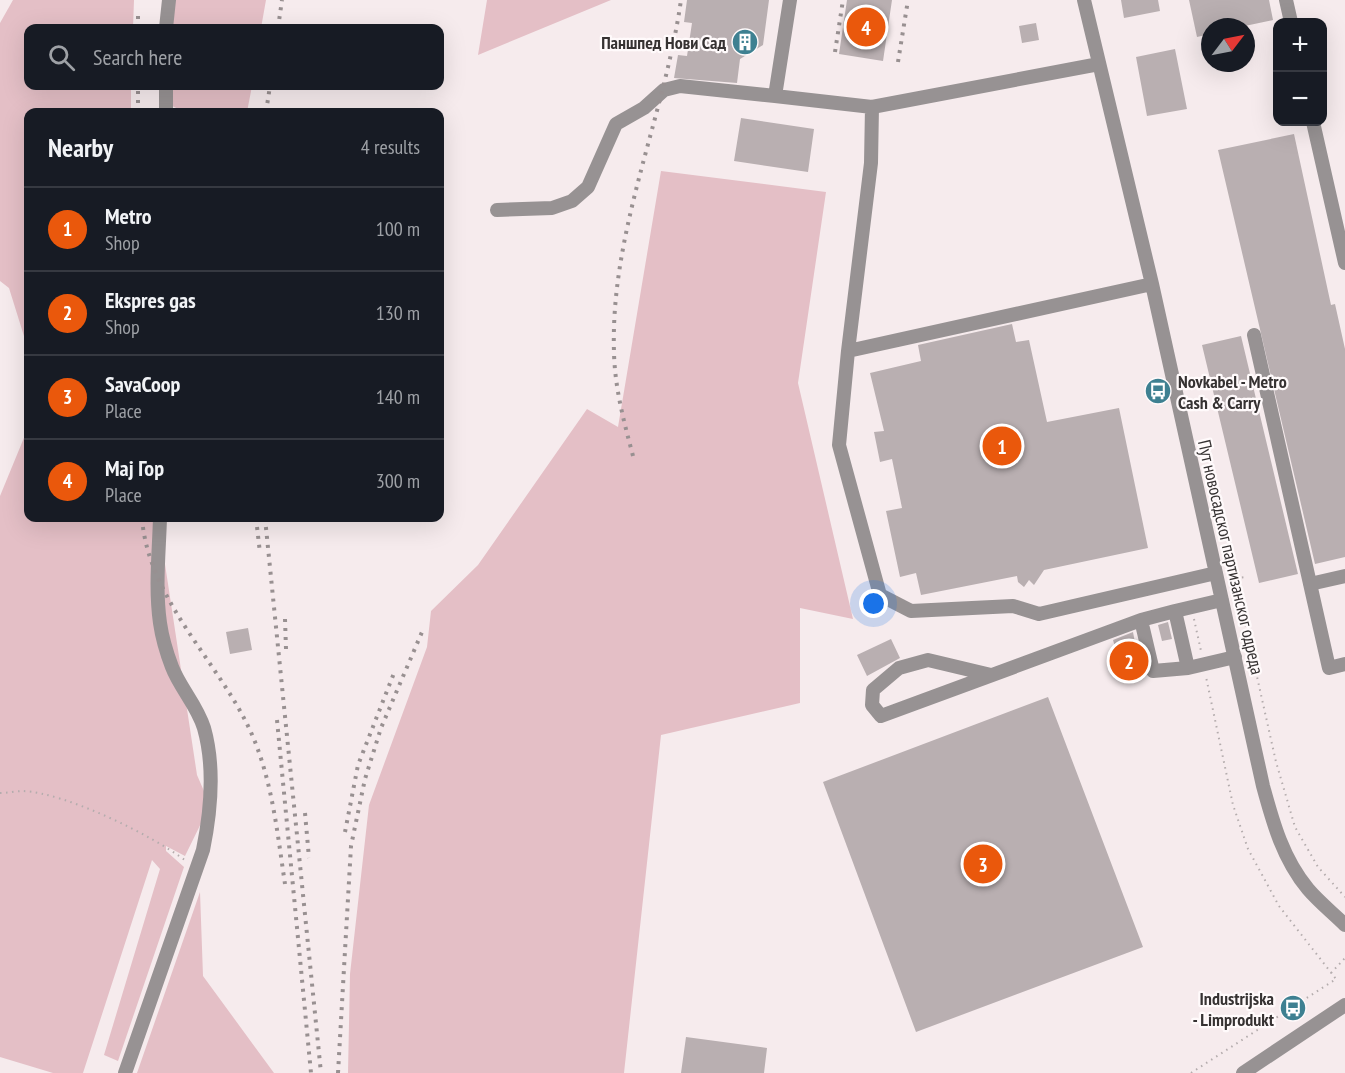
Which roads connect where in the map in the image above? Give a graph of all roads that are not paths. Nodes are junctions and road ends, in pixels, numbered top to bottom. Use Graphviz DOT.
graph roads {
  1 [pos="169,0"];
  2 [pos="790,0"];
  3 [pos="1084,0"];
  4 [pos="1286,0"];
  5 [pos="1290,18"];
  6 [pos="166,24"];
  7 [pos="1099,64"];
  8 [pos="166,90"];
  9 [pos="775,96"];
  10 [pos="872,107"];
  11 [pos="166,108"];
  12 [pos="1314,126"];
  13 [pos="497,210"];
  14 [pos="1345,263"];
  15 [pos="1152,284"];
  16 [pos="1254,335"];
  17 [pos="848,351"];
  18 [pos="160,522"];
  19 [pos="1216,573"];
  20 [pos="1345,576"];
  21 [pos="1310,584"];
  22 [pos="1222,600"];
  23 [pos="1175,611"];
  24 [pos="1141,621"];
  25 [pos="1235,657"];
  26 [pos="1345,664"];
  27 [pos="1188,669"];
  28 [pos="991,675"];
  29 [pos="1345,925"];
  30 [pos="1345,1005"];
  31 [pos="125,1073"];
  32 [pos="1243,1073"];
  1 -- 6 [label="street"];
  2 -- 9 [label="street"];
  3 -- 7 [label="street, Пут новосадског партизанског одреда"];
  4 -- 5 [label="street"];
  7 -- 10 [label="street"];
  7 -- 15 [label="street, Пут новосадског партизанског одреда"];
  8 -- 11 [label="street"];
  9 -- 10 [label="street"];
  9 -- 13 [label="street"];
  10 -- 17 [label="street"];
  12 -- 14 [label="street"];
  15 -- 17 [label="street"];
  15 -- 19 [label="street, Пут новосадског партизанског одреда"];
  16 -- 21 [label="street"];
  17 -- 19 [label="street"];
  18 -- 31 [label="street"];
  19 -- 22 [label="street, Пут новосадског партизанског одреда"];
  20 -- 21 [label="street"];
  21 -- 26 [label="street"];
  22 -- 23 [label="street"];
  22 -- 25 [label="street, Пут новосадског партизанског одреда"];
  23 -- 24 [label="street"];
  23 -- 27 [label="street"];
  24 -- 27 [label="street"];
  24 -- 28 [label="street"];
  25 -- 27 [label="street"];
  25 -- 29 [label="street, Пут новосадског партизанског одреда"];
  28 -- 28 [label="street"];
  30 -- 32 [label="street"];
}
